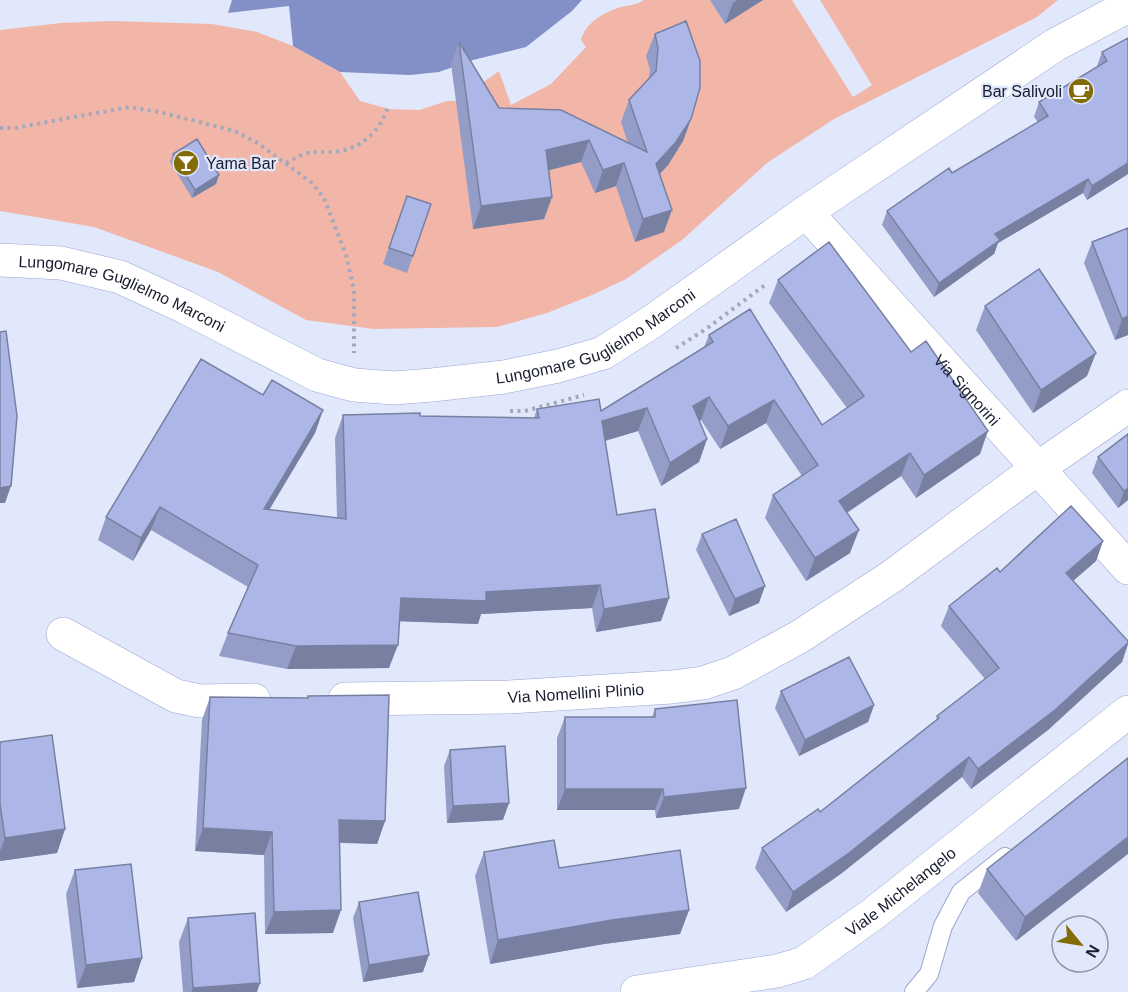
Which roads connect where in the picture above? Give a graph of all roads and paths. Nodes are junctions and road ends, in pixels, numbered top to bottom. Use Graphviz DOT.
graph roads {
  1 [pos="1111,8"];
  2 [pos="388,106"];
  3 [pos="0,128"];
  4 [pos="286,163"];
  5 [pos="806,212"];
  6 [pos="0,260"];
  7 [pos="354,385"];
  8 [pos="1128,406"];
  9 [pos="1038,468"];
  10 [pos="1128,568"];
  11 [pos="63,634"];
  12 [pos="319,699"];
  13 [pos="283,700"];
  14 [pos="1128,712"];
  15 [pos="1017,847"];
  16 [pos="637,992"];
  17 [pos="914,992"];
  1 -- 5 [label="street, Lungomare Guglielmo Marconi"];
  2 -- 4 [label="path"];
  3 -- 4 [label="path"];
  4 -- 7 [label="path"];
  5 -- 7 [label="street, Lungomare Guglielmo Marconi"];
  5 -- 9 [label="street, Via Signorini"];
  6 -- 7 [label="street, Lungomare Guglielmo Marconi"];
  8 -- 9 [label="street, Via Nomellini Plinio"];
  9 -- 10 [label="street, Via Signorini"];
  9 -- 12 [label="street, Via Nomellini Plinio"];
  11 -- 13 [label="street"];
  14 -- 16 [label="street, Viale Michelangelo"];
  15 -- 17 [label="lane"];
}
